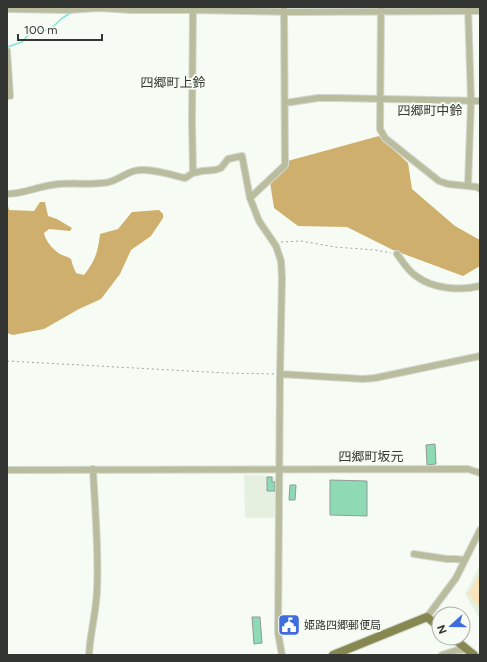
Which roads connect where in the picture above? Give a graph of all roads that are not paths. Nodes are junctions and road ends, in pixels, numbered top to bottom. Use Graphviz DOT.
graph roads {
  1 [pos="99,8"];
  2 [pos="193,8"];
  3 [pos="7,9"];
  4 [pos="284,9"];
  5 [pos="381,9"];
  6 [pos="468,9"];
  7 [pos="480,11"];
  8 [pos="7,52"];
  9 [pos="7,96"];
  10 [pos="380,98"];
  11 [pos="472,101"];
  12 [pos="480,101"];
  13 [pos="285,103"];
  14 [pos="193,173"];
  15 [pos="468,186"];
  16 [pos="480,189"];
  17 [pos="7,194"];
  18 [pos="250,198"];
  19 [pos="398,254"];
  20 [pos="480,286"];
  21 [pos="480,356"];
  22 [pos="280,374"];
  23 [pos="93,469"];
  24 [pos="7,470"];
  25 [pos="280,470"];
  26 [pos="480,473"];
  27 [pos="480,530"];
  28 [pos="414,554"];
  29 [pos="465,560"];
  30 [pos="426,616"];
  31 [pos="431,620"];
  32 [pos="463,646"];
  33 [pos="89,655"];
  34 [pos="282,655"];
  35 [pos="333,655"];
  36 [pos="442,655"];
  37 [pos="474,655"];
  1 -- 2 [label="street"];
  1 -- 3 [label="street"];
  2 -- 4 [label="street"];
  2 -- 14 [label="street"];
  4 -- 5 [label="street"];
  4 -- 13 [label="street"];
  5 -- 6 [label="street"];
  5 -- 10 [label="street"];
  6 -- 7 [label="street"];
  6 -- 11 [label="street"];
  8 -- 9 [label="street"];
  10 -- 11 [label="street"];
  10 -- 13 [label="street"];
  10 -- 15 [label="street"];
  11 -- 12 [label="street"];
  11 -- 15 [label="street"];
  13 -- 18 [label="street"];
  14 -- 17 [label="street"];
  14 -- 18 [label="street"];
  15 -- 16 [label="street"];
  18 -- 22 [label="street"];
  19 -- 20 [label="street"];
  21 -- 22 [label="street"];
  22 -- 25 [label="street"];
  23 -- 24 [label="street"];
  23 -- 25 [label="street"];
  23 -- 33 [label="street"];
  25 -- 26 [label="street"];
  25 -- 34 [label="street"];
  27 -- 29 [label="street"];
  28 -- 29 [label="street"];
  29 -- 30 [label="street"];
  30 -- 31 [label="main road"];
  30 -- 35 [label="main road"];
  32 -- 36 [label="street"];
  32 -- 37 [label="main road"];
}
